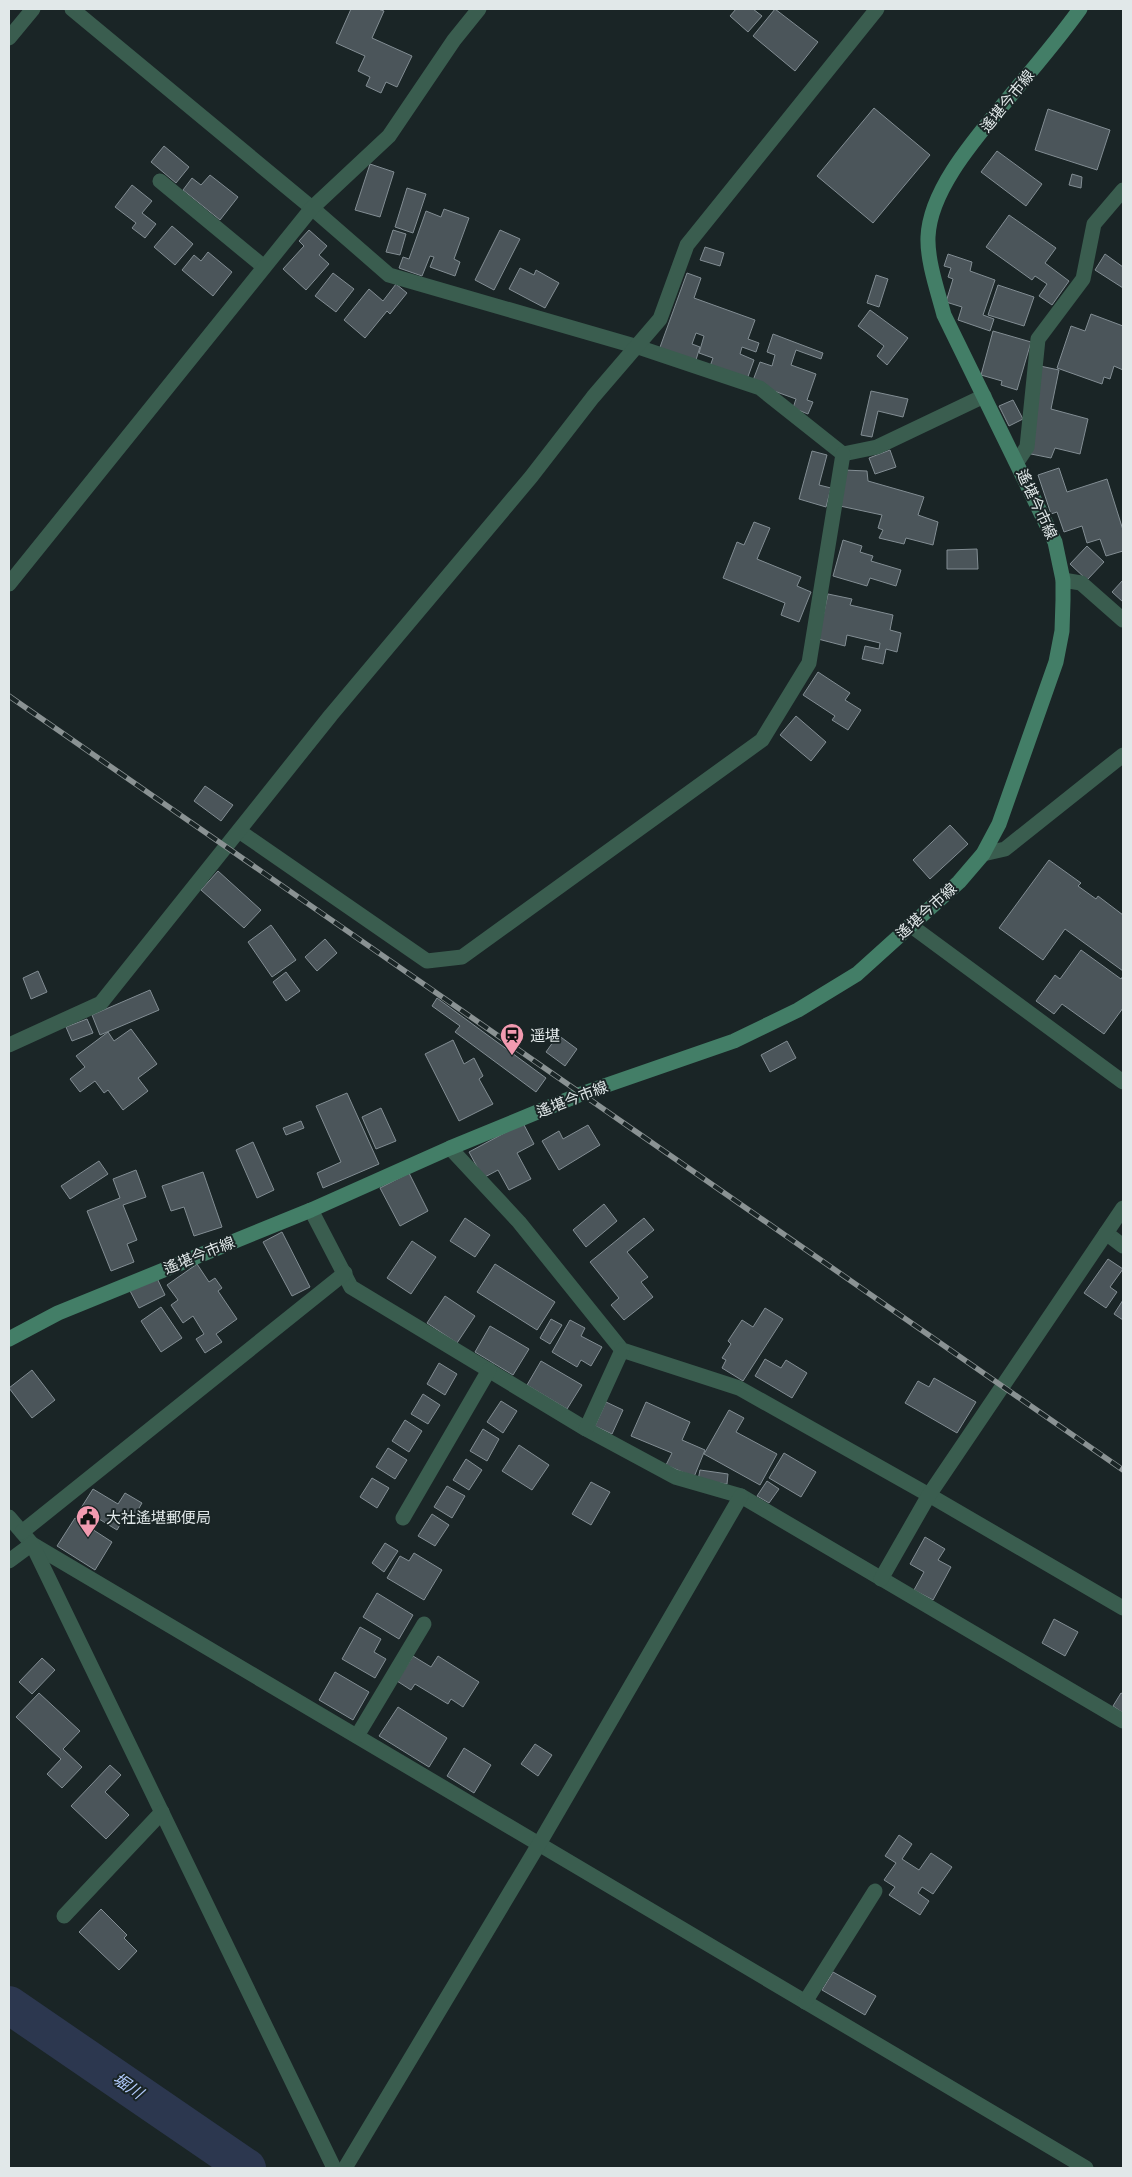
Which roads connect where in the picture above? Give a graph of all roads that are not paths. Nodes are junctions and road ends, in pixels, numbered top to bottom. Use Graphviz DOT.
graph roads {
  1 [pos="32,9"];
  2 [pos="72,9"];
  3 [pos="479,9"];
  4 [pos="878,9"];
  5 [pos="1080,9"];
  6 [pos="9,38"];
  7 [pos="160,181"];
  8 [pos="1123,190"];
  9 [pos="312,208"];
  10 [pos="264,267"];
  11 [pos="638,347"];
  12 [pos="984,396"];
  13 [pos="843,454"];
  14 [pos="1017,462"];
  15 [pos="1063,580"];
  16 [pos="9,584"];
  17 [pos="1123,620"];
  18 [pos="1123,755"];
  19 [pos="239,831"];
  20 [pos="983,854"];
  21 [pos="910,925"];
  22 [pos="9,1046"];
  23 [pos="1123,1082"];
  24 [pos="450,1148"];
  25 [pos="1123,1208"];
  26 [pos="311,1210"];
  27 [pos="1106,1233"];
  28 [pos="1123,1246"];
  29 [pos="345,1273"];
  30 [pos="9,1339"];
  31 [pos="622,1350"];
  32 [pos="489,1370"];
  33 [pos="586,1429"];
  34 [pos="930,1495"];
  35 [pos="741,1496"];
  36 [pos="9,1517"];
  37 [pos="403,1518"];
  38 [pos="22,1532"];
  39 [pos="32,1544"];
  40 [pos="9,1561"];
  41 [pos="881,1578"];
  42 [pos="1123,1608"];
  43 [pos="424,1624"];
  44 [pos="1123,1721"];
  45 [pos="357,1736"];
  46 [pos="162,1812"];
  47 [pos="539,1844"];
  48 [pos="875,1891"];
  49 [pos="64,1916"];
  50 [pos="806,2002"];
  51 [pos="334,2168"];
  52 [pos="345,2168"];
  53 [pos="1086,2168"];
  1 -- 6 [label="street"];
  2 -- 9 [label="street"];
  3 -- 9 [label="street"];
  4 -- 11 [label="street"];
  5 -- 12 [label="main road, 遙堪今市線"];
  7 -- 10 [label="street"];
  8 -- 14 [label="street"];
  9 -- 10 [label="street"];
  9 -- 11 [label="street"];
  10 -- 16 [label="street"];
  11 -- 13 [label="street"];
  11 -- 19 [label="street"];
  12 -- 13 [label="street"];
  12 -- 14 [label="main road, 遙堪今市線"];
  13 -- 19 [label="street"];
  14 -- 15 [label="main road, 遙堪今市線"];
  15 -- 17 [label="street"];
  15 -- 20 [label="main road, 遙堪今市線"];
  18 -- 20 [label="street"];
  19 -- 22 [label="street"];
  20 -- 21 [label="main road, 遙堪今市線"];
  21 -- 23 [label="street"];
  21 -- 24 [label="main road, 遙堪今市線"];
  24 -- 26 [label="main road, 遙堪今市線"];
  24 -- 31 [label="street"];
  25 -- 27 [label="street"];
  26 -- 29 [label="street"];
  26 -- 30 [label="main road, 遙堪今市線"];
  27 -- 28 [label="street"];
  27 -- 34 [label="street"];
  29 -- 32 [label="street"];
  29 -- 38 [label="street"];
  31 -- 33 [label="street"];
  31 -- 34 [label="street"];
  32 -- 33 [label="street"];
  32 -- 37 [label="street"];
  33 -- 35 [label="street"];
  34 -- 41 [label="street"];
  34 -- 42 [label="street"];
  35 -- 41 [label="street"];
  35 -- 47 [label="street"];
  36 -- 38 [label="street"];
  38 -- 39 [label="street"];
  39 -- 40 [label="street"];
  39 -- 45 [label="street"];
  39 -- 46 [label="street"];
  41 -- 44 [label="street"];
  43 -- 45 [label="street"];
  45 -- 47 [label="street"];
  46 -- 49 [label="street"];
  46 -- 51 [label="street"];
  47 -- 50 [label="street"];
  47 -- 52 [label="street"];
  48 -- 50 [label="street"];
  50 -- 53 [label="street"];
}
